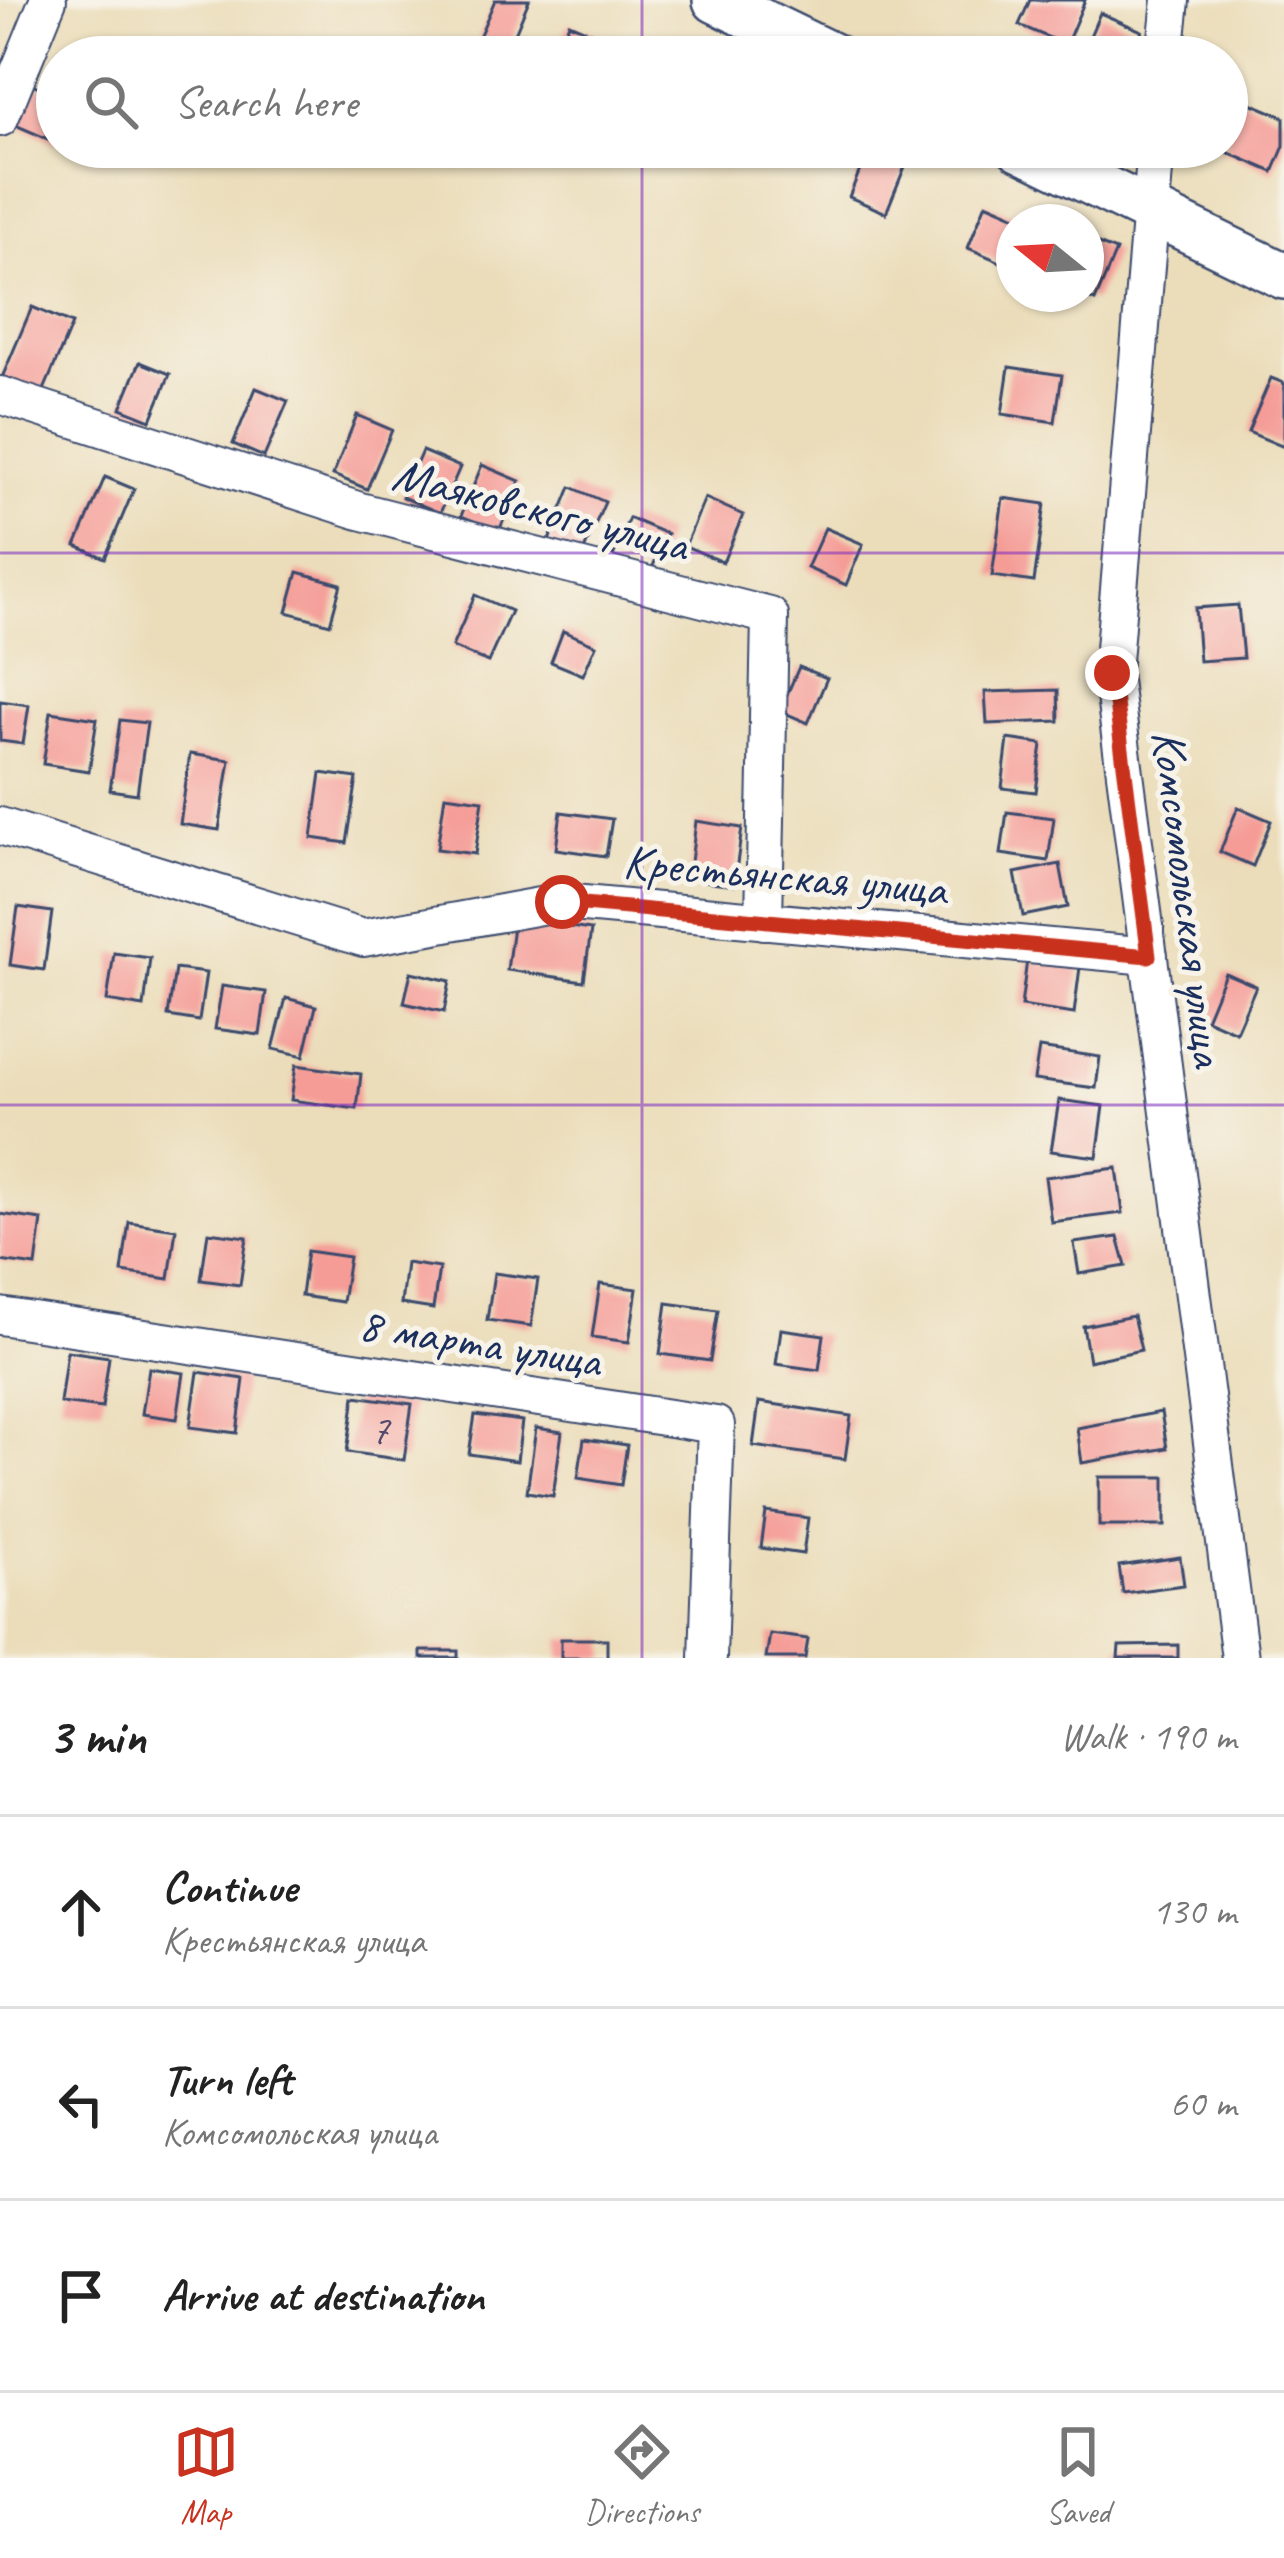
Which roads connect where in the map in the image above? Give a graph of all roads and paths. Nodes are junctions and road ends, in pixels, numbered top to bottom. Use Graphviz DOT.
graph roads {
  1 [pos="48,0"];
  2 [pos="716,0"];
  3 [pos="1171,0"];
  4 [pos="791,36"];
  5 [pos="1167,36"];
  6 [pos="13,49"];
  7 [pos="0,118"];
  8 [pos="1062,168"];
  9 [pos="1154,168"];
  10 [pos="1149,210"];
  11 [pos="1284,275"];
  12 [pos="0,394"];
  13 [pos="0,826"];
  14 [pos="764,921"];
  15 [pos="1149,956"];
  16 [pos="0,1316"];
  17 [pos="708,1658"];
  18 [pos="1240,1658"];
  1 -- 6 [label="street"];
  2 -- 4 [label="street"];
  3 -- 5 [label="street"];
  6 -- 7 [label="street"];
  8 -- 10 [label="street"];
  9 -- 10 [label="street, Комсомольская улица"];
  10 -- 11 [label="street"];
  10 -- 15 [label="street, Комсомольская улица"];
  12 -- 14 [label="street, Маяковского улица"];
  13 -- 14 [label="street, Крестьянская улица"];
  14 -- 15 [label="street, Крестьянская улица"];
  15 -- 18 [label="street, Комсомольская улица"];
  16 -- 17 [label="street, 8 марта улица"];
}
